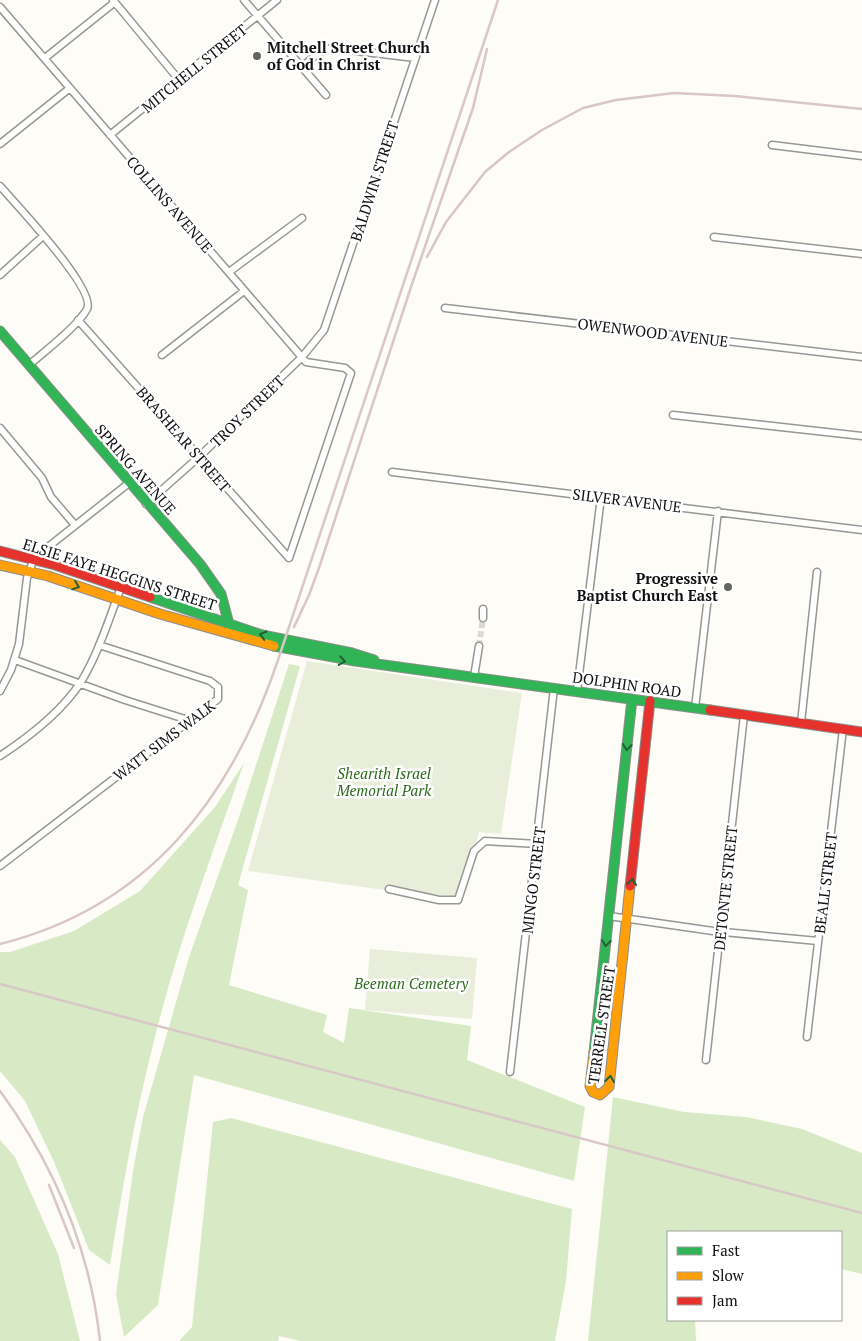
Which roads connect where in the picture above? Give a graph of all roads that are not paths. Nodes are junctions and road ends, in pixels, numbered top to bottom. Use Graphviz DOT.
graph roads {
  1 [pos="244,0"];
  2 [pos="277,0"];
  3 [pos="435,0"];
  4 [pos="114,1"];
  5 [pos="0,7"];
  6 [pos="258,17"];
  7 [pos="45,58"];
  8 [pos="415,58"];
  9 [pos="302,67"];
  10 [pos="180,81"];
  11 [pos="70,88"];
  12 [pos="326,95"];
  13 [pos="110,135"];
  14 [pos="0,144"];
  15 [pos="772,145"];
  16 [pos="862,156"];
  17 [pos="0,186"];
  18 [pos="302,218"];
  19 [pos="42,236"];
  20 [pos="714,237"];
  21 [pos="862,254"];
  22 [pos="229,272"];
  23 [pos="0,275"];
  24 [pos="244,291"];
  25 [pos="445,308"];
  26 [pos="78,320"];
  27 [pos="0,331"];
  28 [pos="162,355"];
  29 [pos="302,357"];
  30 [pos="862,358"];
  31 [pos="29,366"];
  32 [pos="673,415"];
  33 [pos="0,428"];
  34 [pos="862,436"];
  35 [pos="200,456"];
  36 [pos="392,472"];
  37 [pos="128,483"];
  38 [pos="601,496"];
  39 [pos="146,504"];
  40 [pos="718,511"];
  41 [pos="75,525"];
  42 [pos="862,530"];
  43 [pos="0,551"];
  44 [pos="34,558"];
  45 [pos="289,558"];
  46 [pos="0,565"];
  47 [pos="30,571"];
  48 [pos="817,572"];
  49 [pos="121,587"];
  50 [pos="116,600"];
  51 [pos="483,608"];
  52 [pos="483,618"];
  53 [pos="230,624"];
  54 [pos="229,636"];
  55 [pos="99,645"];
  56 [pos="479,646"];
  57 [pos="14,660"];
  58 [pos="389,665"];
  59 [pos="474,677"];
  60 [pos="80,683"];
  61 [pos="554,688"];
  62 [pos="0,691"];
  63 [pos="577,691"];
  64 [pos="632,698"];
  65 [pos="650,701"];
  66 [pos="695,708"];
  67 [pos="744,715"];
  68 [pos="188,720"];
  69 [pos="801,723"];
  70 [pos="843,729"];
  71 [pos="862,732"];
  72 [pos="0,756"];
  73 [pos="537,844"];
  74 [pos="0,866"];
  75 [pos="389,889"];
  76 [pos="609,916"];
  77 [pos="628,920"];
  78 [pos="721,931"];
  79 [pos="818,941"];
  80 [pos="807,1037"];
  81 [pos="706,1060"];
  82 [pos="510,1072"];
  1 -- 6 [label="street"];
  2 -- 6 [label="street, MITCHELL STREET"];
  3 -- 8 [label="street, BALDWIN STREET"];
  4 -- 7 [label="street"];
  4 -- 10 [label="street"];
  5 -- 7 [label="street, COLLINS AVENUE"];
  6 -- 9 [label="street"];
  6 -- 10 [label="street, MITCHELL STREET"];
  7 -- 11 [label="street, COLLINS AVENUE"];
  8 -- 9 [label="street"];
  8 -- 29 [label="street, BALDWIN STREET"];
  9 -- 12 [label="street"];
  10 -- 13 [label="street, MITCHELL STREET"];
  11 -- 13 [label="street, COLLINS AVENUE"];
  11 -- 14 [label="street"];
  13 -- 22 [label="street, COLLINS AVENUE"];
  15 -- 16 [label="street"];
  17 -- 19 [label="street"];
  18 -- 22 [label="street"];
  19 -- 23 [label="street"];
  19 -- 26 [label="street"];
  20 -- 21 [label="street"];
  22 -- 24 [label="street, COLLINS AVENUE"];
  24 -- 28 [label="street"];
  24 -- 29 [label="street, COLLINS AVENUE"];
  25 -- 30 [label="street, OWENWOOD AVENUE"];
  26 -- 31 [label="street"];
  26 -- 35 [label="street, BRASHEAR STREET"];
  27 -- 31 [label="main road, SPRING AVENUE"];
  29 -- 35 [label="street, TROY STREET"];
  29 -- 45 [label="street, COLLINS AVENUE"];
  31 -- 37 [label="main road, SPRING AVENUE"];
  32 -- 34 [label="street"];
  33 -- 41 [label="street"];
  35 -- 39 [label="street, TROY STREET"];
  35 -- 45 [label="street, BRASHEAR STREET"];
  36 -- 38 [label="street, SILVER AVENUE"];
  37 -- 39 [label="main road, SPRING AVENUE"];
  37 -- 41 [label="street"];
  38 -- 40 [label="street, SILVER AVENUE"];
  38 -- 63 [label="street"];
  39 -- 53 [label="main road, SPRING AVENUE"];
  40 -- 42 [label="street, SILVER AVENUE"];
  40 -- 66 [label="street"];
  41 -- 44 [label="street"];
  43 -- 44 [label="main road, ELSIE FAYE HEGGINS STREET"];
  44 -- 47 [label="street"];
  44 -- 49 [label="main road, ELSIE FAYE HEGGINS STREET"];
  46 -- 47 [label="main road, ELSIE FAYE HEGGINS STREET"];
  47 -- 50 [label="main road, ELSIE FAYE HEGGINS STREET, one-way"];
  47 -- 57 [label="street"];
  48 -- 69 [label="street"];
  49 -- 50 [label="street"];
  49 -- 53 [label="main road, ELSIE FAYE HEGGINS STREET"];
  50 -- 54 [label="main road, ELSIE FAYE HEGGINS STREET"];
  50 -- 55 [label="street"];
  51 -- 52 [label="street"];
  53 -- 54 [label="main road, SPRING AVENUE"];
  58 -- 53 [label="main road, DOLPHIN ROAD, one-way"];
  54 -- 58 [label="main road, DOLPHIN ROAD, one-way"];
  55 -- 60 [label="street"];
  55 -- 68 [label="street, WATT SIMS WALK"];
  56 -- 59 [label="street"];
  57 -- 60 [label="street"];
  57 -- 62 [label="street"];
  58 -- 59 [label="main road, DOLPHIN ROAD"];
  59 -- 61 [label="main road, DOLPHIN ROAD"];
  60 -- 68 [label="street"];
  60 -- 72 [label="street"];
  61 -- 63 [label="main road, DOLPHIN ROAD"];
  61 -- 73 [label="street, MINGO STREET"];
  63 -- 64 [label="main road, DOLPHIN ROAD"];
  64 -- 65 [label="main road, DOLPHIN ROAD"];
  64 -- 76 [label="main road, TERRELL STREET, one-way"];
  65 -- 66 [label="main road, DOLPHIN ROAD"];
  77 -- 65 [label="main road, TERRELL STREET, one-way"];
  66 -- 67 [label="main road, DOLPHIN ROAD"];
  67 -- 69 [label="main road, DOLPHIN ROAD"];
  67 -- 78 [label="street, DETONTE STREET"];
  68 -- 74 [label="street, WATT SIMS WALK"];
  69 -- 70 [label="main road, DOLPHIN ROAD"];
  70 -- 71 [label="main road, DOLPHIN ROAD"];
  70 -- 79 [label="street, BEALL STREET"];
  73 -- 75 [label="street"];
  73 -- 82 [label="street, MINGO STREET"];
  76 -- 77 [label="street"];
  76 -- 77 [label="main road, TERRELL STREET, one-way"];
  77 -- 78 [label="street"];
  78 -- 79 [label="street"];
  78 -- 81 [label="street, DETONTE STREET"];
  79 -- 80 [label="street, BEALL STREET"];
}
